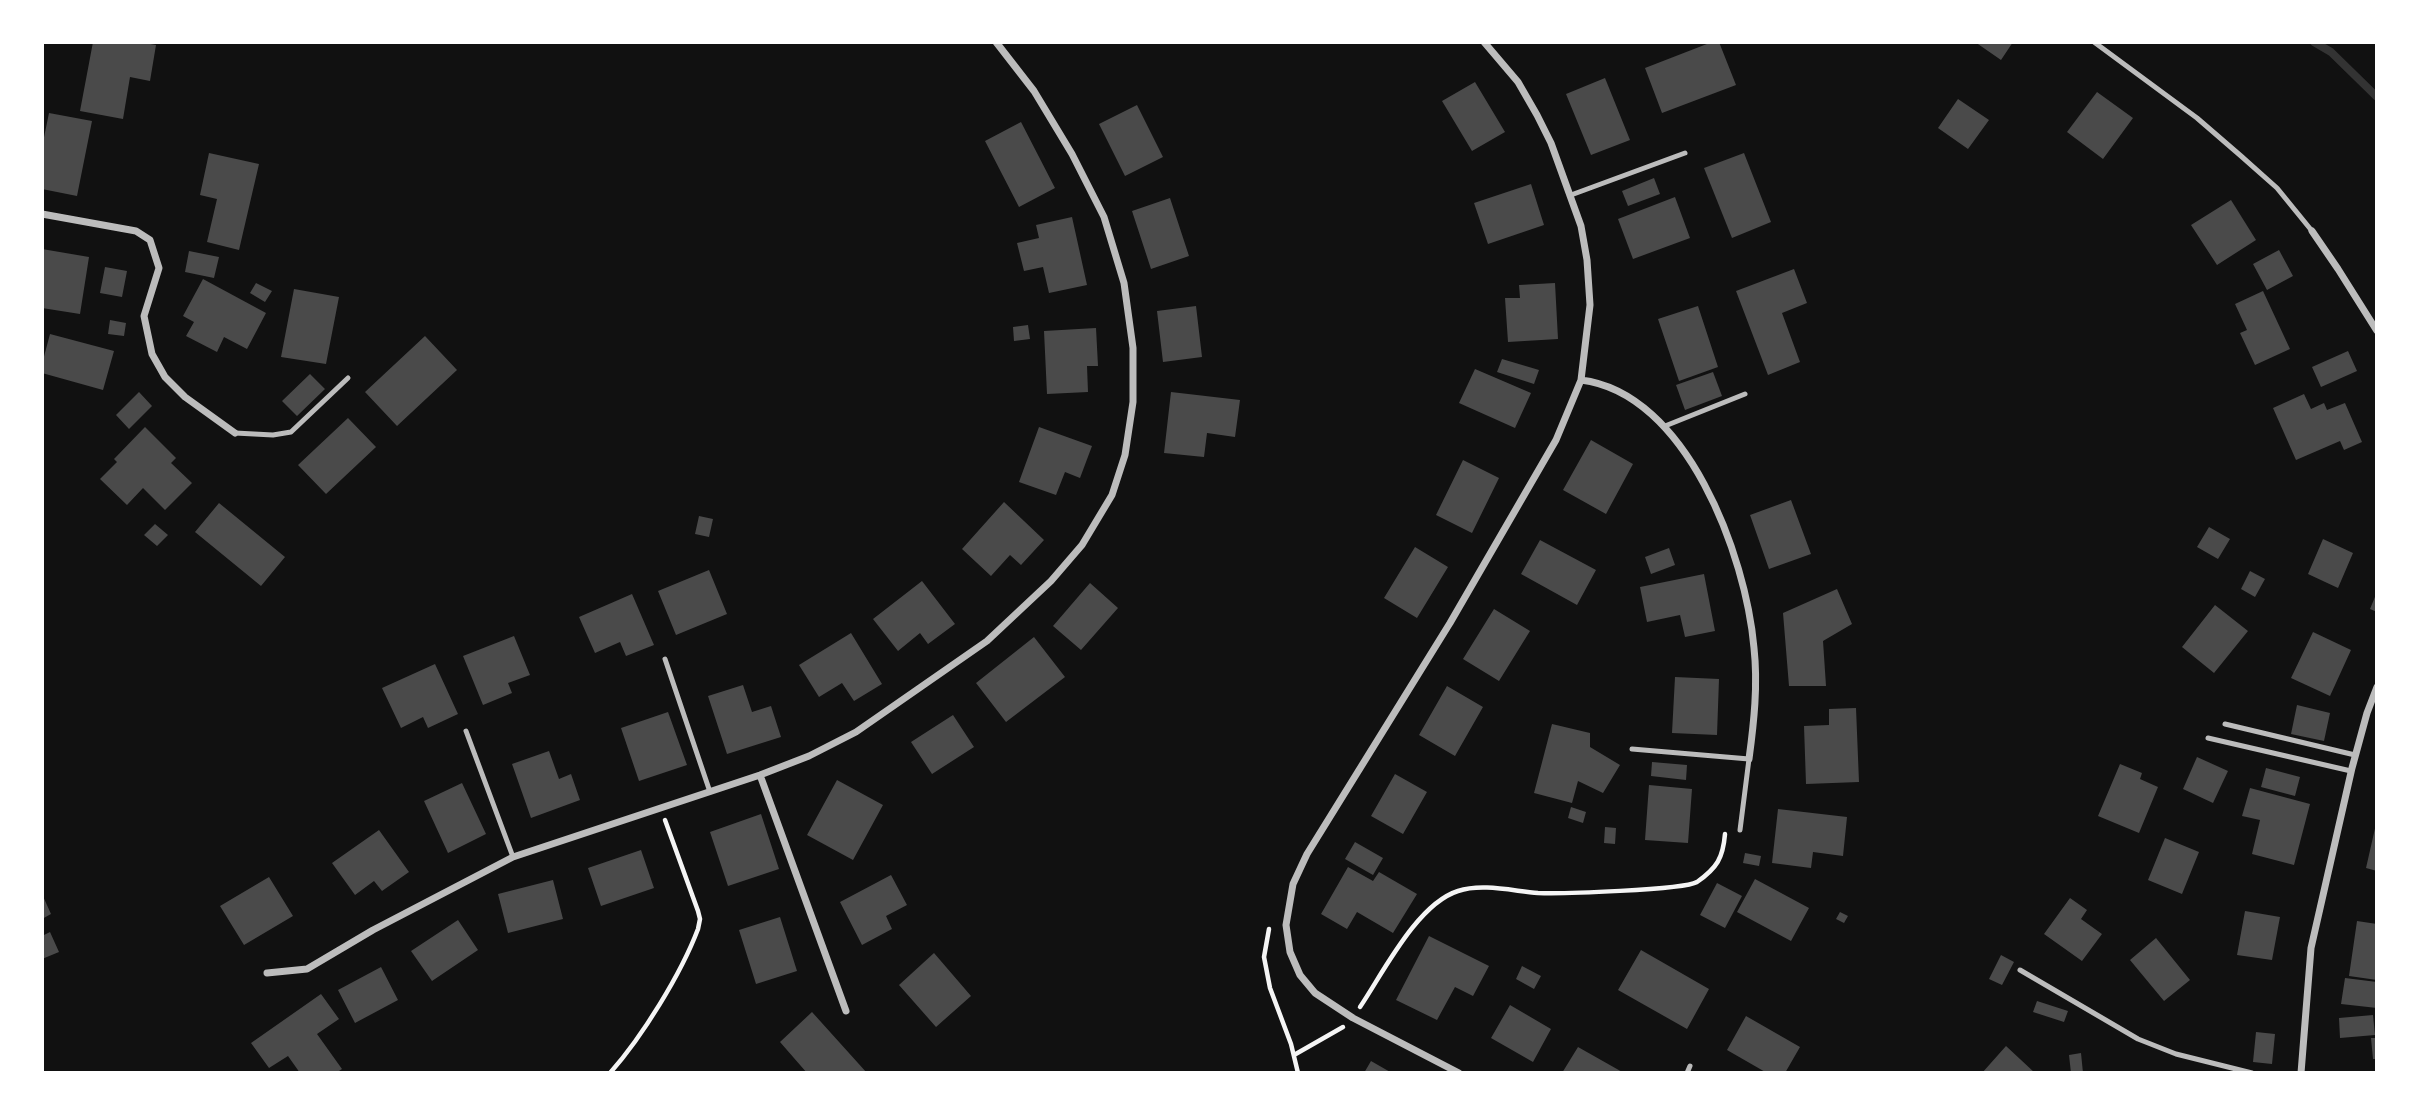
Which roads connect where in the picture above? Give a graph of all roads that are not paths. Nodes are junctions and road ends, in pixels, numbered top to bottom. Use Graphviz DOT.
graph roads {
  1 [pos="996,42"];
  2 [pos="1484,42"];
  3 [pos="2094,42"];
  4 [pos="1685,153"];
  5 [pos="1571,195"];
  6 [pos="42,214"];
  7 [pos="2312,232"];
  8 [pos="2377,331"];
  9 [pos="348,378"];
  10 [pos="1581,380"];
  11 [pos="1745,394"];
  12 [pos="1665,426"];
  13 [pos="235,433"];
  14 [pos="665,659"];
  15 [pos="2377,687"];
  16 [pos="2225,724"];
  17 [pos="466,732"];
  18 [pos="2208,738"];
  19 [pos="1632,749"];
  20 [pos="2355,755"];
  21 [pos="1749,759"];
  22 [pos="2351,771"];
  23 [pos="760,775"];
  24 [pos="710,792"];
  25 [pos="1740,830"];
  26 [pos="513,857"];
  27 [pos="2020,970"];
  28 [pos="267,973"];
  29 [pos="846,1011"];
  30 [pos="1690,1066"];
  31 [pos="1458,1073"];
  32 [pos="1687,1073"];
  33 [pos="2252,1073"];
  34 [pos="2301,1073"];
  1 -- 23 [label="street"];
  2 -- 5 [label="street"];
  3 -- 7 [label="lane"];
  4 -- 5 [label="lane"];
  5 -- 10 [label="street"];
  6 -- 13 [label="street"];
  7 -- 8 [label="street"];
  9 -- 13 [label="lane"];
  10 -- 12 [label="street"];
  10 -- 31 [label="street"];
  11 -- 12 [label="lane"];
  12 -- 21 [label="street"];
  14 -- 24 [label="lane"];
  15 -- 20 [label="street"];
  16 -- 20 [label="lane"];
  17 -- 26 [label="lane"];
  18 -- 22 [label="lane"];
  19 -- 21 [label="lane"];
  20 -- 22 [label="street"];
  21 -- 25 [label="lane"];
  22 -- 34 [label="street"];
  23 -- 24 [label="street"];
  23 -- 29 [label="street"];
  24 -- 26 [label="street"];
  26 -- 28 [label="street"];
  27 -- 33 [label="lane"];
  30 -- 32 [label="lane"];
}
